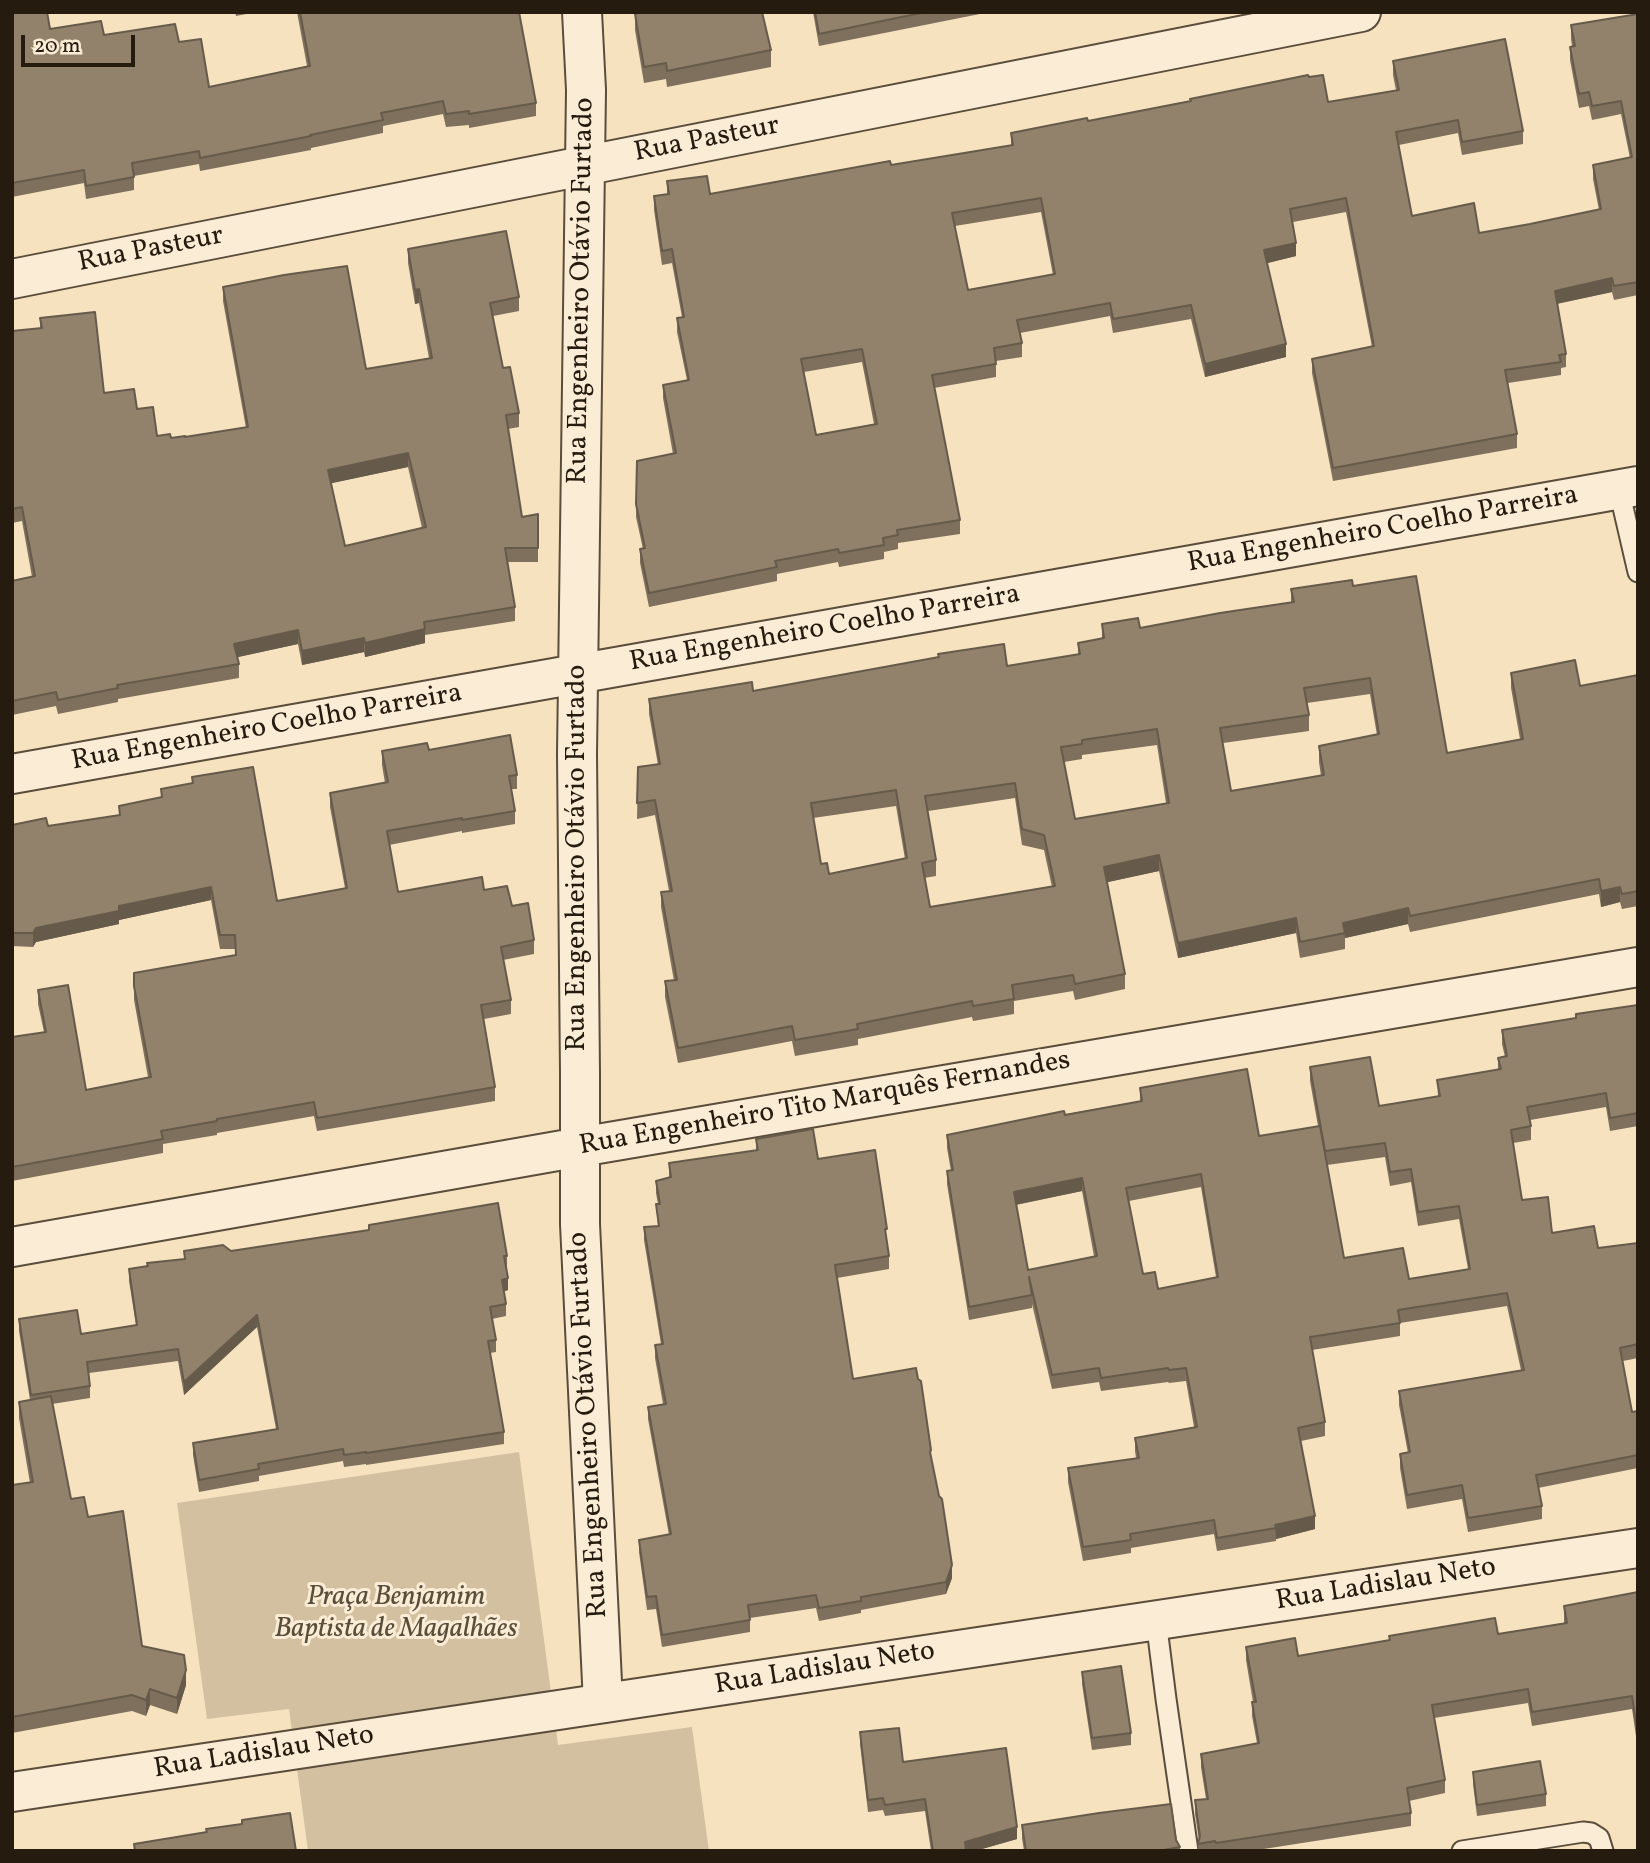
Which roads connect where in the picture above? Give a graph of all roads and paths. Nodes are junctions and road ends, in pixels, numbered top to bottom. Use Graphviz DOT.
graph roads {
  1 [pos="582,12"];
  2 [pos="1361,12"];
  3 [pos="586,165"];
  4 [pos="12,279"];
  5 [pos="1628,488"];
  6 [pos="1638,572"];
  7 [pos="578,674"];
  8 [pos="12,774"];
  9 [pos="1638,967"];
  10 [pos="580,1147"];
  11 [pos="12,1247"];
  12 [pos="1638,1548"];
  13 [pos="1156,1620"];
  14 [pos="603,1703"];
  15 [pos="12,1792"];
  16 [pos="1188,1851"];
  17 [pos="1462,1851"];
  18 [pos="1603,1851"];
  1 -- 3 [label="street, Rua Engenheiro Otávio Furtado"];
  2 -- 3 [label="street, Rua Pasteur"];
  3 -- 4 [label="street, Rua Pasteur"];
  3 -- 7 [label="street, Rua Engenheiro Otávio Furtado"];
  5 -- 6 [label="lane"];
  5 -- 7 [label="street, Rua Engenheiro Coelho Parreira"];
  7 -- 8 [label="street, Rua Engenheiro Coelho Parreira"];
  7 -- 10 [label="street, Rua Engenheiro Otávio Furtado"];
  9 -- 10 [label="street, Rua Engenheiro Tito Marquês Fernandes"];
  10 -- 11 [label="street, Rua Engenheiro Tito Marquês Fernandes"];
  10 -- 14 [label="street, Rua Engenheiro Otávio Furtado"];
  12 -- 13 [label="street, Rua Ladislau Neto"];
  13 -- 14 [label="street, Rua Ladislau Neto"];
  13 -- 16 [label="lane"];
  14 -- 15 [label="street, Rua Ladislau Neto"];
  17 -- 18 [label="lane"];
}
